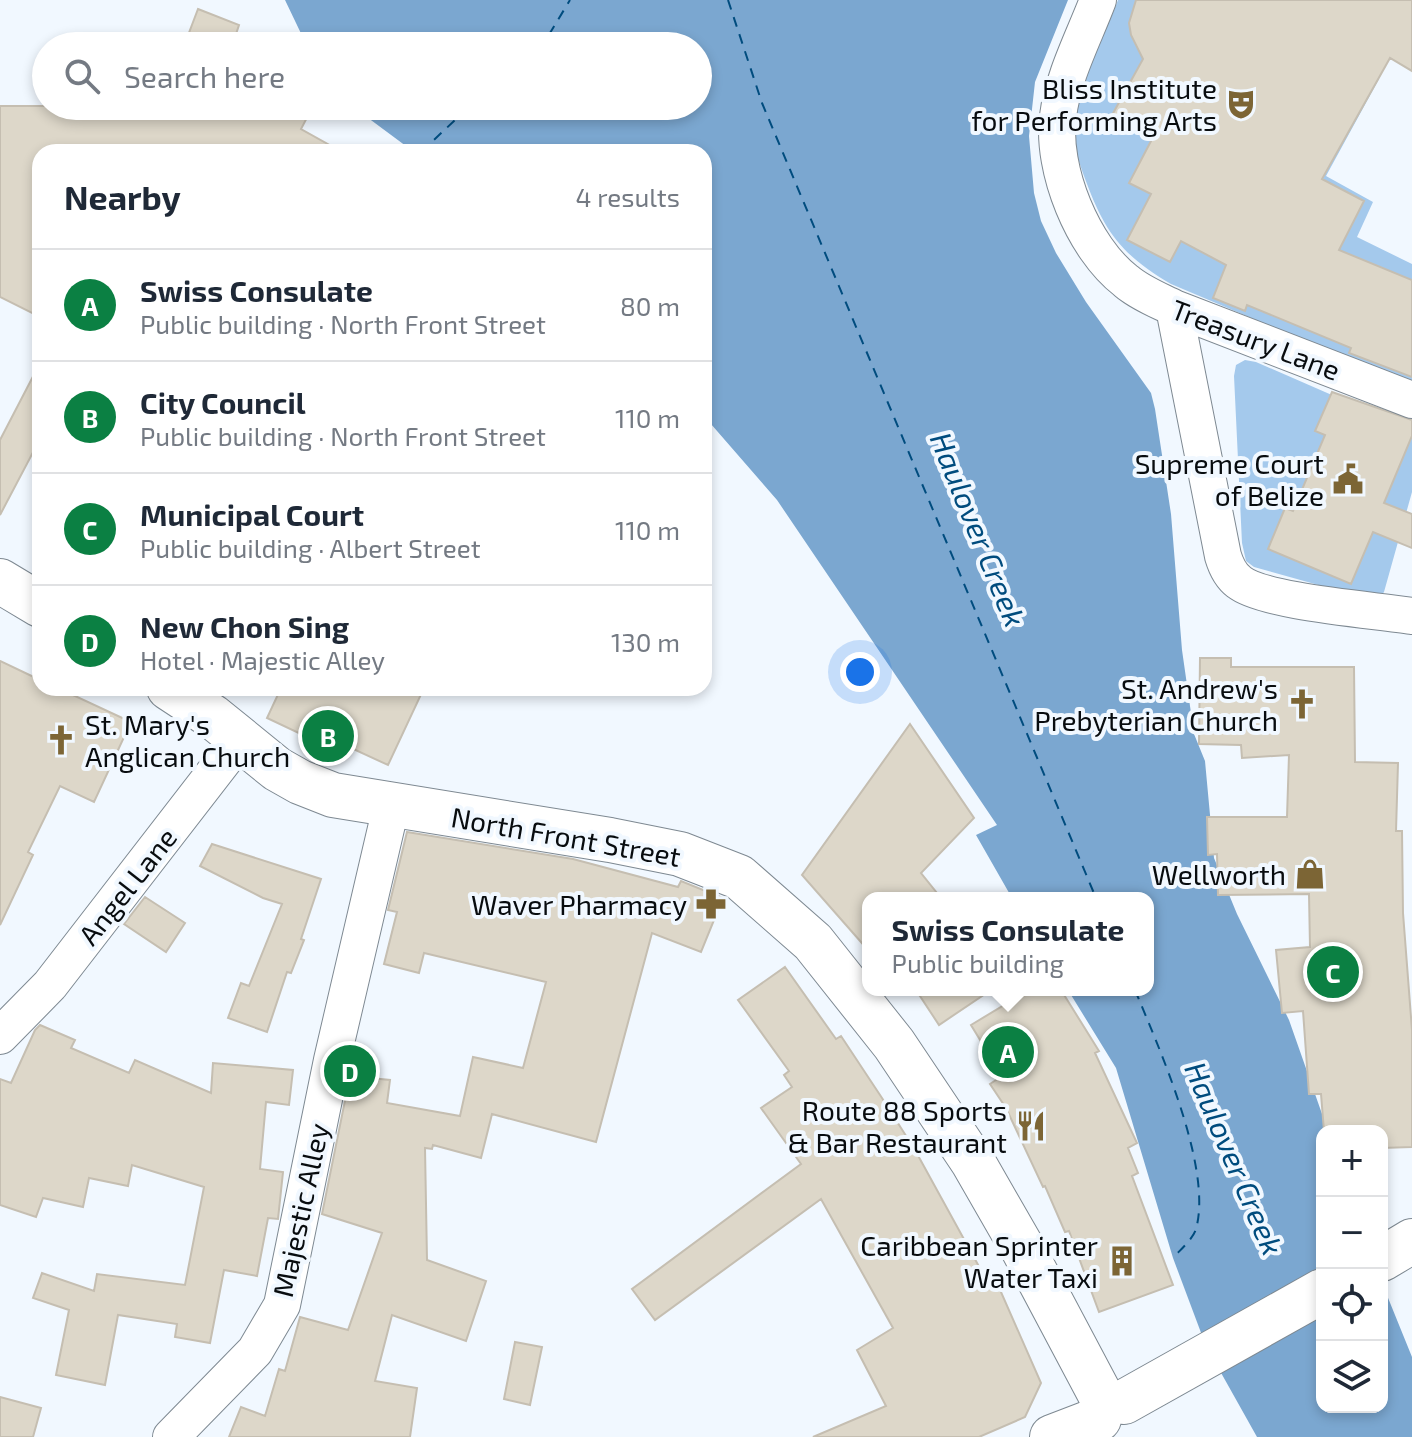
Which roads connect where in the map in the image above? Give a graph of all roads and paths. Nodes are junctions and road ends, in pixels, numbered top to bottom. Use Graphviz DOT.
graph roads {
  1 [pos="1098,0"];
  2 [pos="1174,308"];
  3 [pos="1412,400"];
  4 [pos="0,581"];
  5 [pos="32,600"];
  6 [pos="1412,616"];
  7 [pos="181,696"];
  8 [pos="241,738"];
  9 [pos="391,807"];
  10 [pos="2,1030"];
  11 [pos="1412,1241"];
  12 [pos="1388,1255"];
  13 [pos="1316,1294"];
  14 [pos="1114,1416"];
  15 [pos="171,1437"];
  16 [pos="1052,1437"];
  1 -- 2 [label="street, Treasury Lane"];
  2 -- 3 [label="street, Treasury Lane"];
  2 -- 6 [label="street"];
  4 -- 5 [label="main road"];
  7 -- 8 [label="main road, North Front Street"];
  8 -- 9 [label="main road, North Front Street"];
  8 -- 10 [label="street, Angel Lane"];
  9 -- 14 [label="main road, North Front Street"];
  9 -- 15 [label="street, Majestic Alley"];
  11 -- 12 [label="main road"];
  13 -- 14 [label="main road"];
  14 -- 16 [label="main road"];
}
